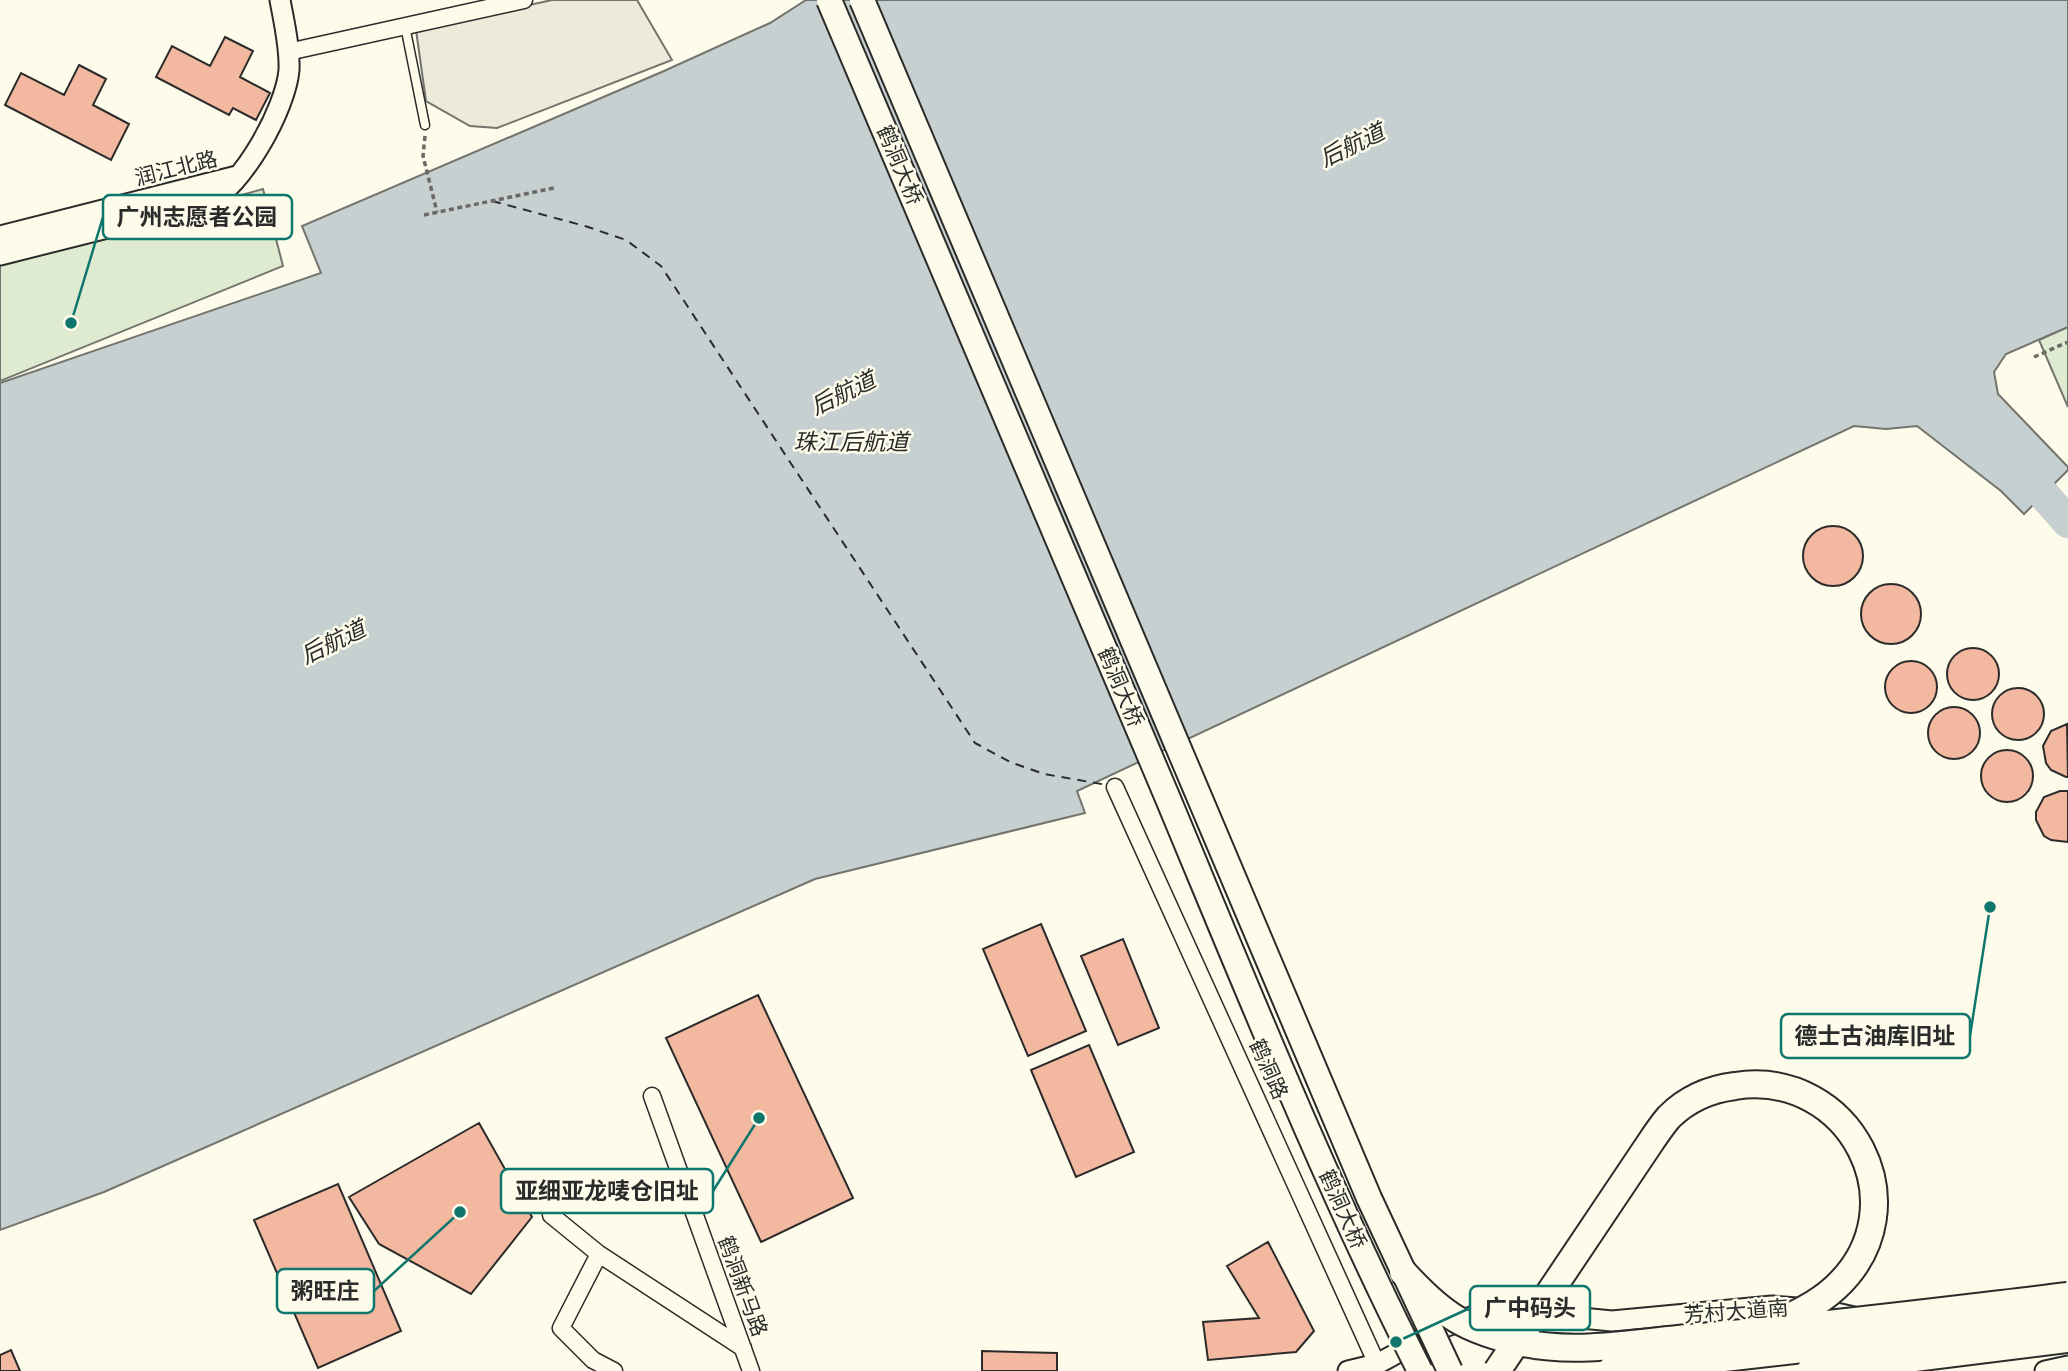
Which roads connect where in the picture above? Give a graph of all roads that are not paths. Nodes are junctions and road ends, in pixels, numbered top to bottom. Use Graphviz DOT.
graph roads {
  1 [pos="280,0"];
  2 [pos="524,0"];
  3 [pos="829,0"];
  4 [pos="862,0"];
  5 [pos="405,26"];
  6 [pos="288,52"];
  7 [pos="425,125"];
  8 [pos="237,176"];
  9 [pos="0,236"];
  10 [pos="0,255"];
  11 [pos="1115,786"];
  12 [pos="652,1096"];
  13 [pos="551,1215"];
  14 [pos="599,1254"];
  15 [pos="1403,1272"];
  16 [pos="2066,1308"];
  17 [pos="1612,1321"];
  18 [pos="1756,1332"];
  19 [pos="2068,1340"];
  20 [pos="743,1348"];
  21 [pos="2068,1349"];
  22 [pos="2068,1366"];
  23 [pos="1379,1368"];
  24 [pos="614,1371"];
  25 [pos="751,1371"];
  26 [pos="1348,1371"];
  27 [pos="1420,1371"];
  28 [pos="1450,1371"];
  29 [pos="1497,1371"];
  30 [pos="1612,1371"];
  31 [pos="1810,1371"];
  32 [pos="1951,1371"];
  33 [pos="2045,1371"];
  1 -- 6 [label="street"];
  2 -- 5 [label="street"];
  3 -- 27 [label="main road, 鹤洞大桥, bridge"];
  4 -- 15 [label="main road, 鹤洞大桥, bridge"];
  5 -- 6 [label="street"];
  5 -- 7 [label="lane"];
  6 -- 8 [label="street"];
  8 -- 9 [label="street, 润江北路"];
  8 -- 10 [label="street, 润江北路"];
  11 -- 23 [label="street, 鹤洞路"];
  12 -- 20 [label="street, 鹤洞新马路"];
  13 -- 14 [label="street"];
  14 -- 20 [label="street"];
  14 -- 24 [label="street"];
  15 -- 18 [label="highway, bridge"];
  15 -- 28 [label="main road, 鹤洞大桥, bridge"];
  16 -- 17 [label="street, 芳村大道南"];
  16 -- 18 [label="highway, bridge"];
  16 -- 21 [label="street"];
  16 -- 30 [label="highway, 芳村大道南, bridge"];
  17 -- 23 [label="street, 芳村大道南"];
  17 -- 30 [label="street"];
  18 -- 29 [label="highway, bridge"];
  19 -- 31 [label="highway, bridge"];
  19 -- 32 [label="highway, bridge"];
  20 -- 25 [label="street, 鹤洞新马路"];
  22 -- 33 [label="street"];
  23 -- 26 [label="street, 芳村大道南"];
}
